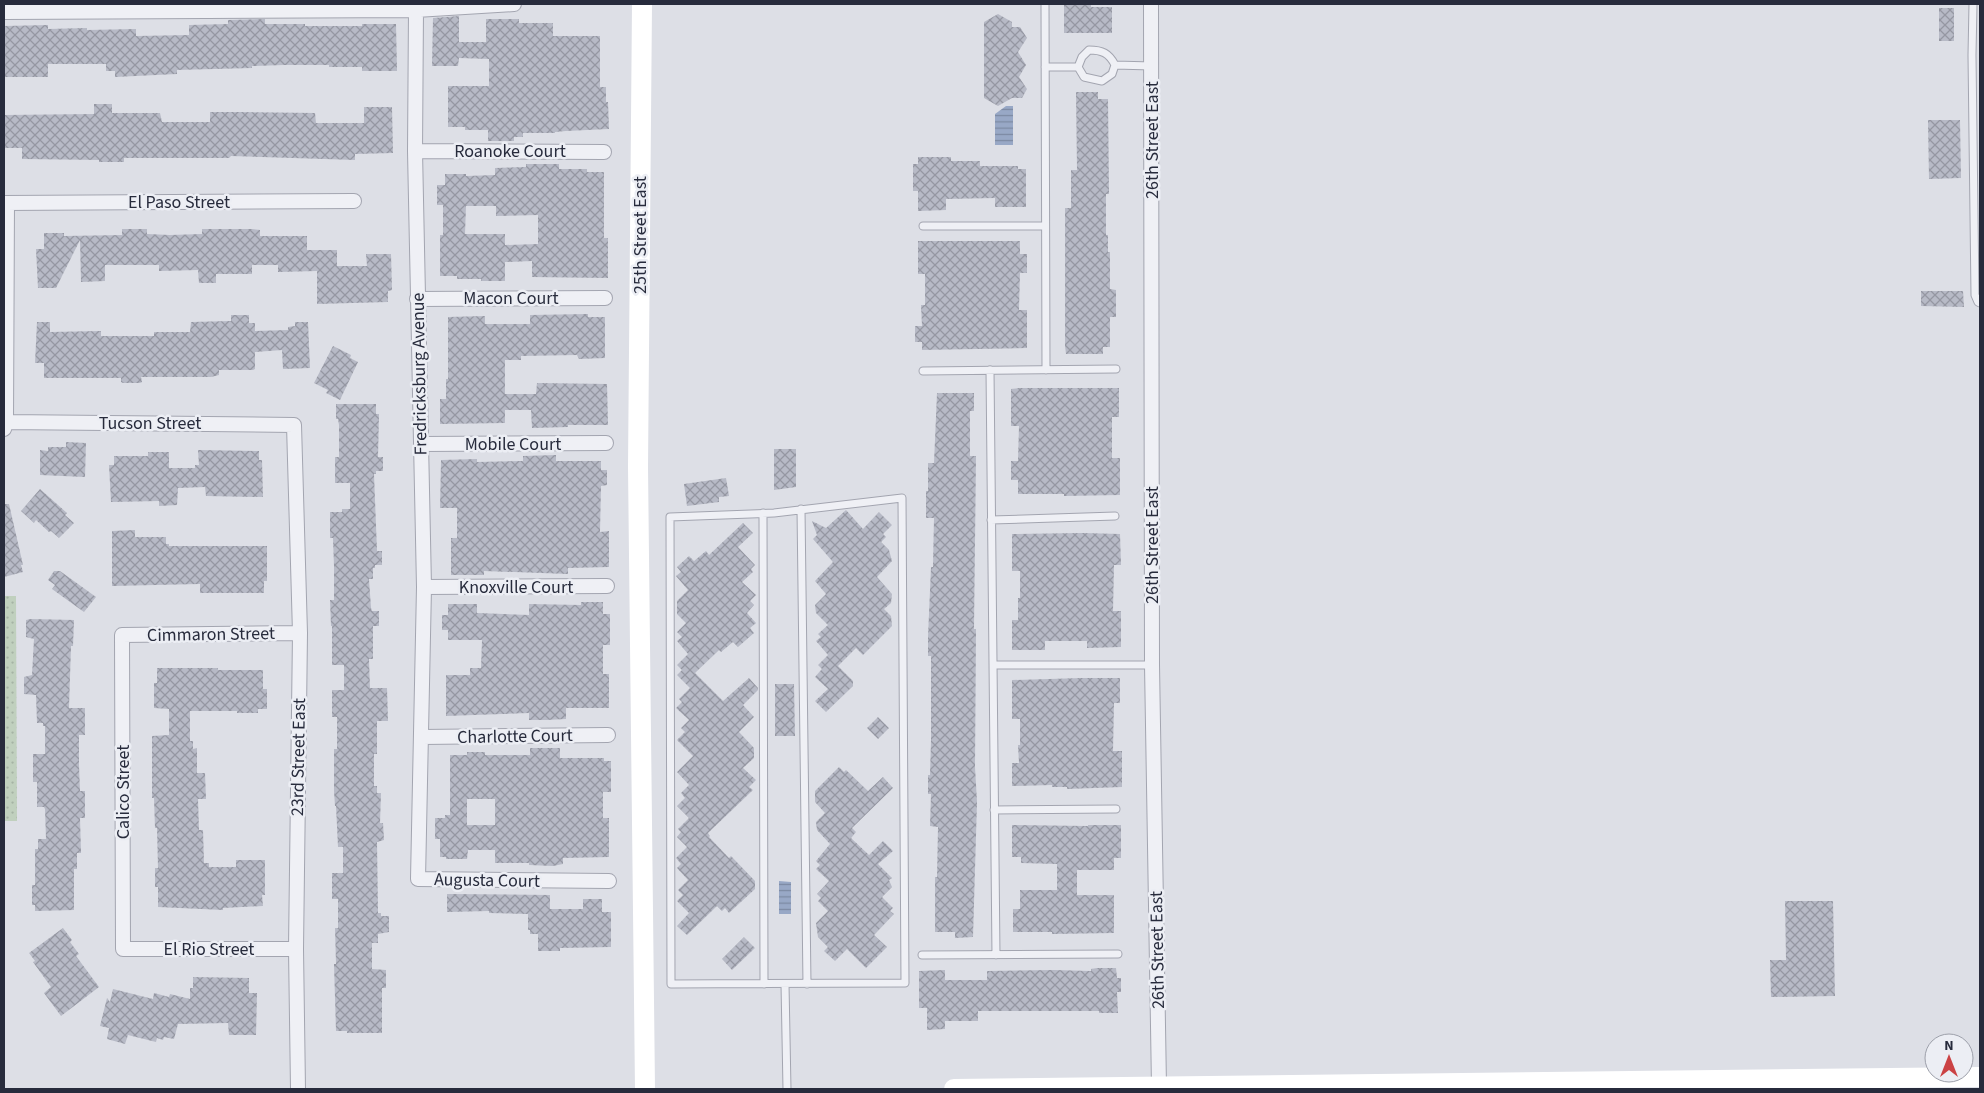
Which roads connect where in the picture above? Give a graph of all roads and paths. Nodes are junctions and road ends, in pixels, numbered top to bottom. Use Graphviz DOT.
graph roads {
  1 [pos="514,4"];
  2 [pos="642,4"];
  3 [pos="1045,4"];
  4 [pos="1152,4"];
  5 [pos="1973,4"];
  6 [pos="383,7"];
  7 [pos="23,8"];
  8 [pos="416,10"];
  9 [pos="4,12"];
  10 [pos="1972,55"];
  11 [pos="1980,55"];
  12 [pos="1115,65"];
  13 [pos="1152,66"];
  14 [pos="1045,67"];
  15 [pos="1078,67"];
  16 [pos="415,151"];
  17 [pos="604,152"];
  18 [pos="354,201"];
  19 [pos="5,203"];
  20 [pos="923,226"];
  21 [pos="1046,226"];
  22 [pos="605,298"];
  23 [pos="417,299"];
  24 [pos="1980,303"];
  25 [pos="1116,369"];
  26 [pos="990,370"];
  27 [pos="1046,370"];
  28 [pos="922,371"];
  29 [pos="294,425"];
  30 [pos="5,426"];
  31 [pos="606,443"];
  32 [pos="421,444"];
  33 [pos="801,509"];
  34 [pos="763,513"];
  35 [pos="1115,516"];
  36 [pos="991,520"];
  37 [pos="607,586"];
  38 [pos="424,587"];
  39 [pos="300,633"];
  40 [pos="122,635"];
  41 [pos="993,664"];
  42 [pos="1152,665"];
  43 [pos="608,736"];
  44 [pos="422,737"];
  45 [pos="1116,809"];
  46 [pos="994,810"];
  47 [pos="609,881"];
  48 [pos="296,948"];
  49 [pos="123,949"];
  50 [pos="1118,954"];
  51 [pos="922,955"];
  52 [pos="996,955"];
  53 [pos="764,984"];
  54 [pos="785,984"];
  55 [pos="807,984"];
  56 [pos="1980,1077"];
  57 [pos="1678,1084"];
  58 [pos="1159,1086"];
  59 [pos="298,1089"];
  60 [pos="645,1089"];
  61 [pos="787,1089"];
  62 [pos="954,1089"];
  1 -- 8 [label="street"];
  2 -- 60 [label="street, 25th Street East"];
  3 -- 14 [label="lane"];
  4 -- 13 [label="street, 26th Street East"];
  5 -- 10 [label="lane"];
  6 -- 7 [label="street"];
  6 -- 8 [label="street"];
  7 -- 9 [label="street"];
  8 -- 16 [label="street, Fredricksburg Avenue"];
  10 -- 11 [label="lane"];
  10 -- 24 [label="lane"];
  12 -- 13 [label="lane"];
  12 -- 15 [label="lane"];
  12 -- 15 [label="lane"];
  13 -- 42 [label="street, 26th Street East"];
  14 -- 15 [label="lane"];
  14 -- 21 [label="lane"];
  16 -- 17 [label="street, Roanoke Court"];
  16 -- 23 [label="street, Fredricksburg Avenue"];
  18 -- 19 [label="street, El Paso Street"];
  19 -- 30 [label="street"];
  20 -- 21 [label="lane"];
  21 -- 27 [label="lane"];
  22 -- 23 [label="street, Macon Court"];
  23 -- 32 [label="street, Fredricksburg Avenue"];
  25 -- 27 [label="lane"];
  26 -- 27 [label="lane"];
  26 -- 28 [label="lane"];
  26 -- 36 [label="lane"];
  29 -- 30 [label="street, Tucson Street"];
  29 -- 39 [label="street, 23rd Street East"];
  31 -- 32 [label="street, Mobile Court"];
  32 -- 38 [label="street, Fredricksburg Avenue"];
  33 -- 34 [label="lane"];
  33 -- 55 [label="lane"];
  33 -- 55 [label="lane"];
  34 -- 53 [label="lane"];
  34 -- 53 [label="lane"];
  35 -- 36 [label="lane"];
  36 -- 41 [label="lane"];
  37 -- 38 [label="street, Knoxville Court"];
  38 -- 44 [label="street, Fredricksburg Avenue"];
  39 -- 40 [label="street, Cimmaron Street"];
  39 -- 48 [label="street, 23rd Street East"];
  40 -- 49 [label="street, Calico Street"];
  41 -- 42 [label="lane"];
  41 -- 46 [label="lane"];
  42 -- 58 [label="street, 26th Street East"];
  43 -- 44 [label="street, Charlotte Court"];
  44 -- 47 [label="street, Augusta Court"];
  45 -- 46 [label="lane"];
  46 -- 52 [label="lane"];
  48 -- 49 [label="street, El Rio Street"];
  48 -- 59 [label="street, 23rd Street East"];
  50 -- 52 [label="lane"];
  51 -- 52 [label="lane"];
  53 -- 54 [label="lane"];
  54 -- 55 [label="lane"];
  54 -- 61 [label="lane"];
  56 -- 57 [label="street"];
  57 -- 58 [label="street"];
  58 -- 62 [label="street"];
}
